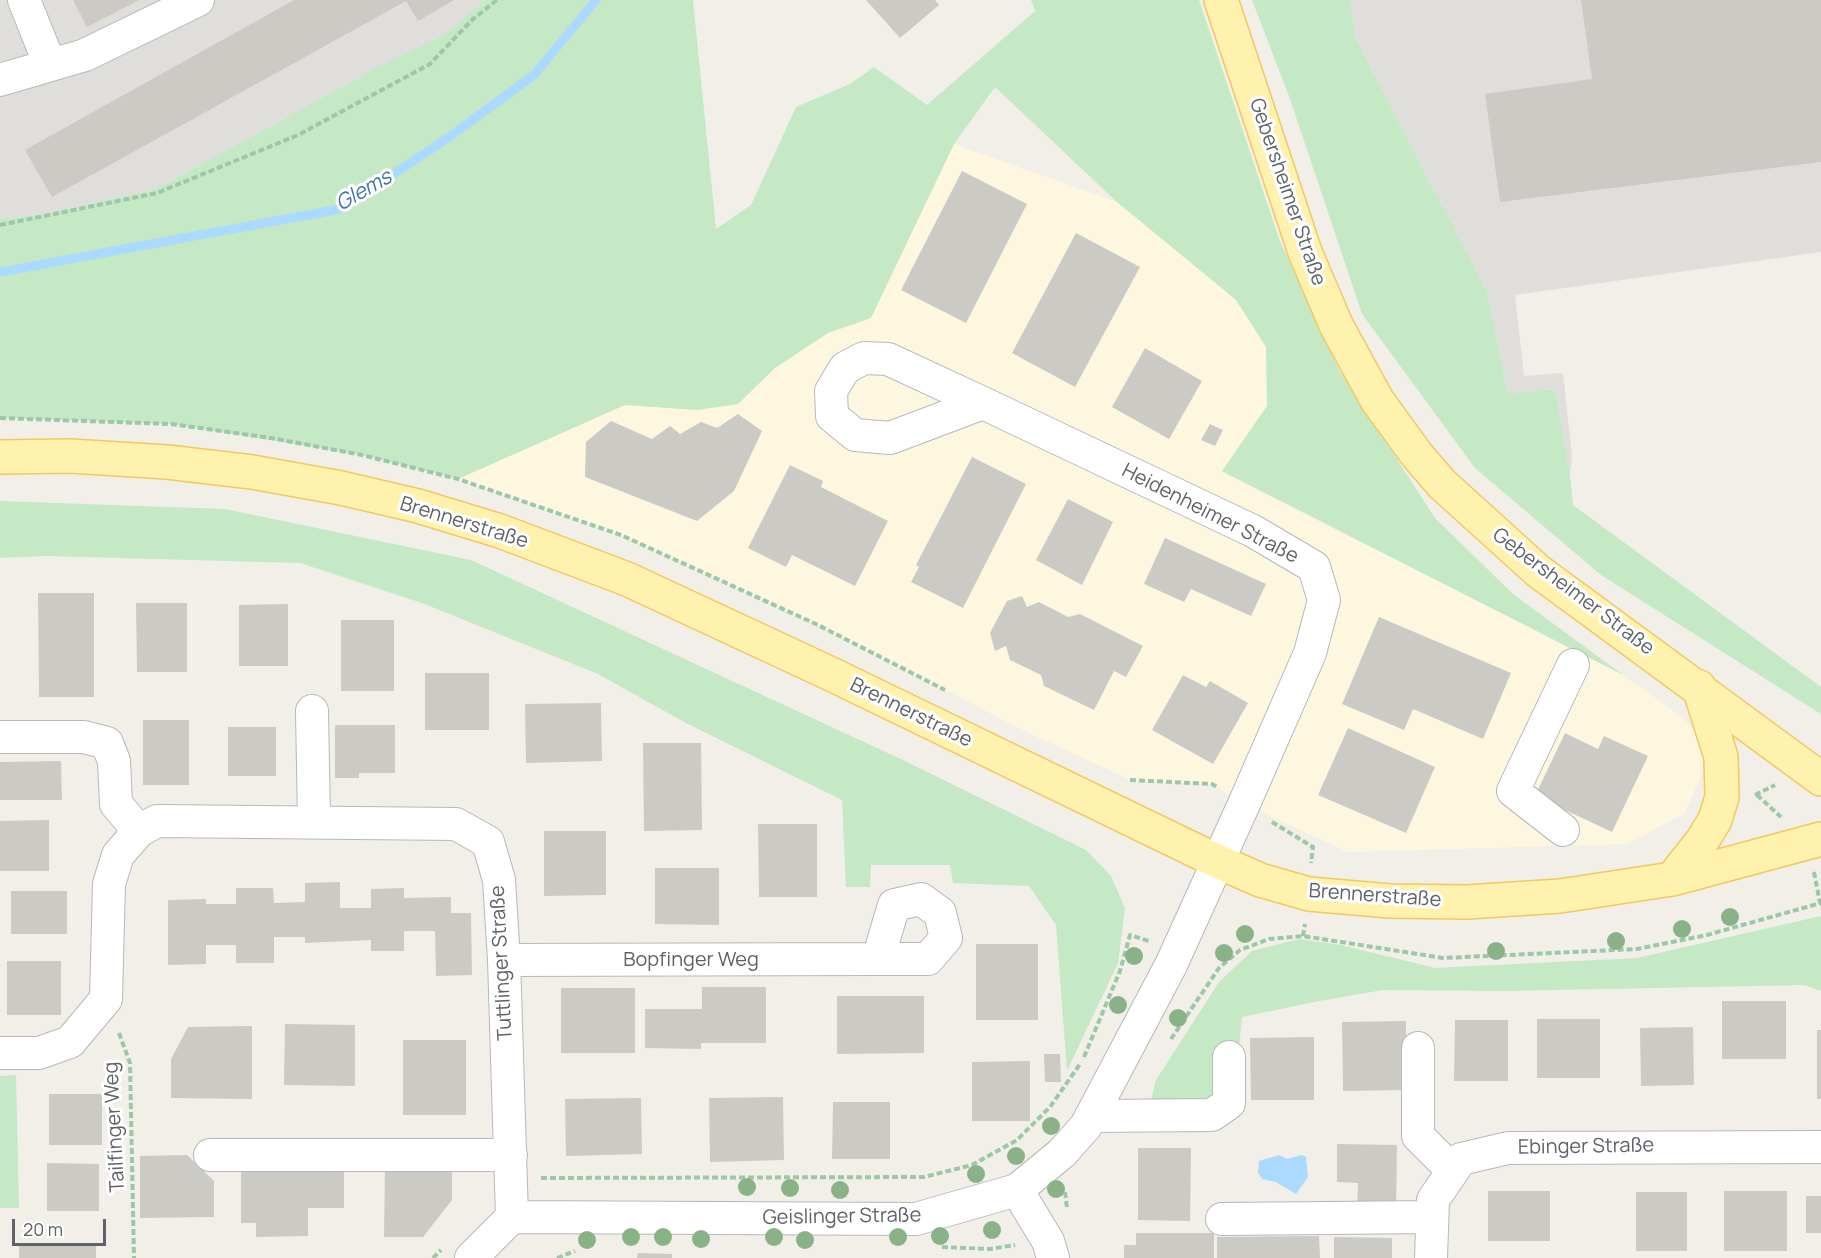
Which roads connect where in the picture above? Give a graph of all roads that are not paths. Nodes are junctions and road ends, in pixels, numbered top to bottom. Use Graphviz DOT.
graph roads {
  1 [pos="24,0"];
  2 [pos="198,0"];
  3 [pos="1221,0"];
  4 [pos="50,65"];
  5 [pos="0,80"];
  6 [pos="983,403"];
  7 [pos="0,457"];
  8 [pos="1573,665"];
  9 [pos="1699,687"];
  10 [pos="312,711"];
  11 [pos="0,737"];
  12 [pos="1814,773"];
  13 [pos="315,821"];
  14 [pos="1563,830"];
  15 [pos="139,831"];
  16 [pos="1821,839"];
  17 [pos="1217,861"];
  18 [pos="1672,879"];
  19 [pos="878,959"];
  20 [pos="504,960"];
  21 [pos="1418,1048"];
  22 [pos="0,1053"];
  23 [pos="1229,1057"];
  24 [pos="1091,1116"];
  25 [pos="1821,1147"];
  26 [pos="210,1155"];
  27 [pos="511,1167"];
  28 [pos="1453,1171"];
  29 [pos="1017,1190"];
  30 [pos="512,1217"];
  31 [pos="1432,1217"];
  32 [pos="1222,1219"];
  33 [pos="460,1250"];
  34 [pos="1053,1258"];
  35 [pos="1431,1258"];
  1 -- 4 [label="street"];
  2 -- 4 [label="street"];
  3 -- 9 [label="main road, Gebersheimer Straße"];
  4 -- 5 [label="street"];
  6 -- 17 [label="street, Heidenheimer Straße"];
  7 -- 17 [label="main road, Brennerstraße"];
  8 -- 14 [label="street"];
  9 -- 12 [label="main road, Gebersheimer Straße"];
  9 -- 18 [label="main road"];
  10 -- 13 [label="street"];
  11 -- 15 [label="street"];
  13 -- 15 [label="street, Tuttlinger Straße"];
  13 -- 20 [label="street, Tuttlinger Straße"];
  15 -- 22 [label="street, Tuttlinger Straße"];
  16 -- 18 [label="main road, Brennerstraße"];
  17 -- 18 [label="main road, Brennerstraße"];
  17 -- 24 [label="street, Geislinger Straße"];
  19 -- 20 [label="street, Bopfinger Weg"];
  20 -- 27 [label="street, Tuttlinger Straße"];
  21 -- 28 [label="street"];
  23 -- 24 [label="street"];
  24 -- 29 [label="street, Geislinger Straße"];
  25 -- 28 [label="street, Ebinger Straße"];
  26 -- 27 [label="street"];
  27 -- 30 [label="street, Tuttlinger Straße"];
  28 -- 31 [label="street, Ebinger Straße"];
  29 -- 30 [label="street, Geislinger Straße"];
  29 -- 34 [label="street"];
  30 -- 33 [label="street"];
  31 -- 32 [label="street"];
  31 -- 35 [label="street, Ebinger Straße"];
}
